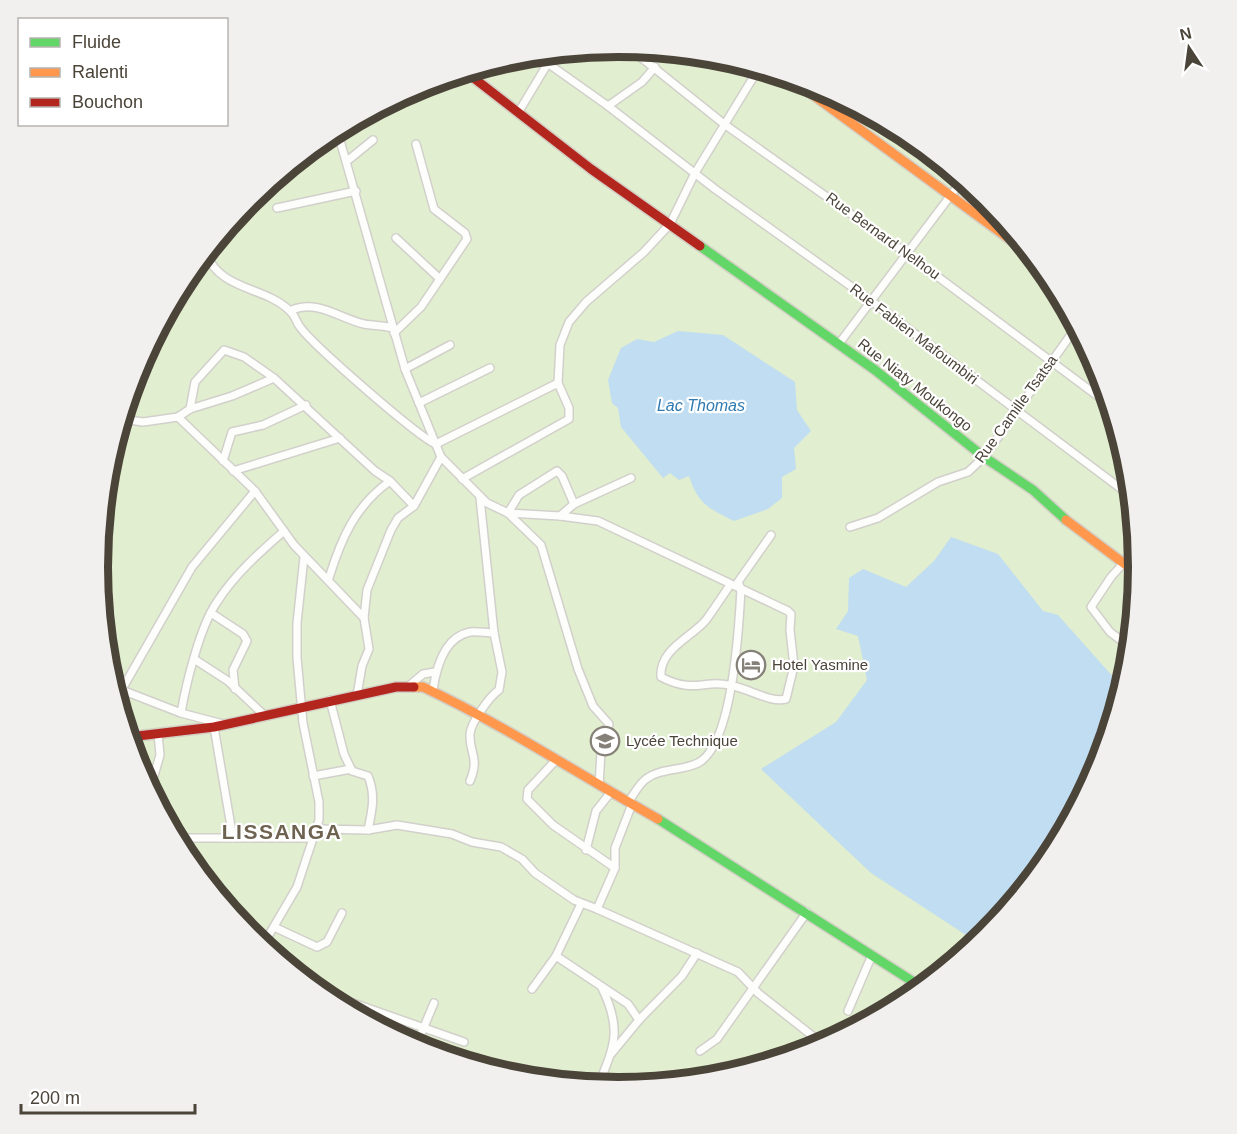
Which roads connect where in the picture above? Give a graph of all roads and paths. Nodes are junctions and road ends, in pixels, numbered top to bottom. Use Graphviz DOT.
graph roads {
  1 [pos="642,58"];
  2 [pos="546,62"];
  3 [pos="548,64"];
  4 [pos="655,67"];
  5 [pos="754,75"];
  6 [pos="474,78"];
  7 [pos="816,97"];
  8 [pos="608,106"];
  9 [pos="518,113"];
  10 [pos="724,123"];
  11 [pos="340,140"];
  12 [pos="373,140"];
  13 [pos="416,144"];
  14 [pos="347,161"];
  15 [pos="695,172"];
  16 [pos="958,186"];
  17 [pos="356,191"];
  18 [pos="951,196"];
  19 [pos="277,208"];
  20 [pos="670,224"];
  21 [pos="1007,237"];
  22 [pos="396,238"];
  23 [pos="906,253"];
  24 [pos="211,261"];
  25 [pos="440,279"];
  26 [pos="870,300"];
  27 [pos="292,313"];
  28 [pos="393,331"];
  29 [pos="1072,333"];
  30 [pos="450,345"];
  31 [pos="838,345"];
  32 [pos="1052,360"];
  33 [pos="490,368"];
  34 [pos="405,369"];
  35 [pos="274,378"];
  36 [pos="558,383"];
  37 [pos="1099,396"];
  38 [pos="419,404"];
  39 [pos="306,405"];
  40 [pos="190,409"];
  41 [pos="1017,411"];
  42 [pos="178,417"];
  43 [pos="131,420"];
  44 [pos="340,438"];
  45 [pos="436,444"];
  46 [pos="441,457"];
  47 [pos="984,457"];
  48 [pos="223,461"];
  49 [pos="233,471"];
  50 [pos="631,478"];
  51 [pos="462,479"];
  52 [pos="390,481"];
  53 [pos="1122,490"];
  54 [pos="255,491"];
  55 [pos="480,498"];
  56 [pos="574,504"];
  57 [pos="414,506"];
  58 [pos="508,513"];
  59 [pos="560,516"];
  60 [pos="850,527"];
  61 [pos="284,531"];
  62 [pos="771,535"];
  63 [pos="304,556"];
  64 [pos="1128,559"];
  65 [pos="1124,564"];
  66 [pos="1128,567"];
  67 [pos="329,578"];
  68 [pos="730,585"];
  69 [pos="741,589"];
  70 [pos="211,613"];
  71 [pos="364,618"];
  72 [pos="494,633"];
  73 [pos="1123,642"];
  74 [pos="194,659"];
  75 [pos="435,672"];
  76 [pos="410,685"];
  77 [pos="731,685"];
  78 [pos="123,687"];
  79 [pos="236,689"];
  80 [pos="433,690"];
  81 [pos="124,692"];
  82 [pos="357,694"];
  83 [pos="330,700"];
  84 [pos="301,707"];
  85 [pos="181,713"];
  86 [pos="480,714"];
  87 [pos="264,715"];
  88 [pos="219,726"];
  89 [pos="158,734"];
  90 [pos="138,736"];
  91 [pos="555,761"];
  92 [pos="351,769"];
  93 [pos="154,776"];
  94 [pos="313,776"];
  95 [pos="470,781"];
  96 [pos="599,785"];
  97 [pos="611,792"];
  98 [pos="631,802"];
  99 [pos="316,829"];
  100 [pos="368,830"];
  101 [pos="187,838"];
  102 [pos="233,838"];
  103 [pos="311,838"];
  104 [pos="586,850"];
  105 [pos="615,868"];
  106 [pos="581,904"];
  107 [pos="597,909"];
  108 [pos="807,912"];
  109 [pos="342,913"];
  110 [pos="274,927"];
  111 [pos="268,937"];
  112 [pos="697,954"];
  113 [pos="872,955"];
  114 [pos="556,956"];
  115 [pos="911,981"];
  116 [pos="914,983"];
  117 [pos="600,986"];
  118 [pos="908,987"];
  119 [pos="532,989"];
  120 [pos="754,989"];
  121 [pos="352,1002"];
  122 [pos="434,1003"];
  123 [pos="628,1004"];
  124 [pos="612,1011"];
  125 [pos="848,1011"];
  126 [pos="639,1020"];
  127 [pos="424,1026"];
  128 [pos="420,1037"];
  129 [pos="815,1038"];
  130 [pos="464,1042"];
  131 [pos="700,1051"];
  132 [pos="611,1054"];
  133 [pos="602,1077"];
  1 -- 4 [label="street, Rue Bernard Nelhou"];
  2 -- 3 [label="street, Rue Fabien Mafoumbiri"];
  3 -- 8 [label="street, Rue Fabien Mafoumbiri"];
  3 -- 9 [label="street"];
  4 -- 8 [label="street"];
  4 -- 10 [label="street, Rue Bernard Nelhou"];
  5 -- 10 [label="street"];
  6 -- 9 [label="main road, Rue Niaty Moukongo"];
  7 -- 18 [label="main road"];
  8 -- 15 [label="street, Rue Fabien Mafoumbiri"];
  9 -- 20 [label="main road, Rue Niaty Moukongo"];
  10 -- 15 [label="street"];
  10 -- 23 [label="street, Rue Bernard Nelhou"];
  11 -- 14 [label="street"];
  12 -- 14 [label="street"];
  13 -- 25 [label="street"];
  14 -- 17 [label="street"];
  15 -- 20 [label="street"];
  15 -- 26 [label="street, Rue Fabien Mafoumbiri"];
  16 -- 18 [label="street"];
  17 -- 19 [label="street"];
  17 -- 28 [label="street"];
  18 -- 21 [label="main road"];
  18 -- 23 [label="street"];
  20 -- 31 [label="main road, Rue Niaty Moukongo"];
  20 -- 36 [label="street"];
  22 -- 25 [label="street"];
  23 -- 26 [label="street"];
  23 -- 32 [label="street, Rue Bernard Nelhou"];
  24 -- 27 [label="street"];
  25 -- 28 [label="street"];
  26 -- 31 [label="street"];
  26 -- 41 [label="street, Rue Fabien Mafoumbiri"];
  27 -- 28 [label="street"];
  27 -- 45 [label="street"];
  28 -- 34 [label="street"];
  29 -- 32 [label="street, Rue Camille Tsatsa"];
  30 -- 34 [label="street"];
  31 -- 47 [label="main road, Rue Niaty Moukongo"];
  32 -- 37 [label="street, Rue Bernard Nelhou"];
  32 -- 41 [label="street, Rue Camille Tsatsa"];
  33 -- 38 [label="street"];
  34 -- 38 [label="street"];
  35 -- 39 [label="street"];
  35 -- 40 [label="street"];
  35 -- 40 [label="street"];
  36 -- 45 [label="street"];
  36 -- 51 [label="street"];
  38 -- 45 [label="street"];
  39 -- 44 [label="street"];
  39 -- 48 [label="street"];
  40 -- 42 [label="street"];
  41 -- 47 [label="street, Rue Camille Tsatsa"];
  41 -- 53 [label="street, Rue Fabien Mafoumbiri"];
  42 -- 43 [label="street"];
  42 -- 48 [label="street"];
  44 -- 49 [label="street"];
  44 -- 52 [label="street"];
  45 -- 46 [label="street"];
  46 -- 51 [label="street"];
  46 -- 57 [label="street"];
  47 -- 60 [label="street, Rue Camille Tsatsa"];
  47 -- 65 [label="main road, Rue Niaty Moukongo"];
  48 -- 49 [label="street"];
  49 -- 54 [label="street"];
  50 -- 56 [label="street"];
  51 -- 55 [label="street"];
  52 -- 57 [label="street"];
  52 -- 67 [label="street"];
  54 -- 61 [label="street"];
  54 -- 78 [label="street"];
  55 -- 58 [label="street"];
  55 -- 72 [label="street"];
  56 -- 58 [label="street"];
  56 -- 59 [label="street"];
  57 -- 71 [label="street"];
  58 -- 59 [label="street"];
  58 -- 96 [label="street"];
  59 -- 68 [label="street"];
  61 -- 63 [label="street"];
  61 -- 70 [label="street"];
  62 -- 69 [label="street"];
  63 -- 67 [label="street"];
  63 -- 84 [label="street"];
  64 -- 65 [label="street"];
  65 -- 66 [label="main road, Rue Niaty Moukongo"];
  65 -- 73 [label="street"];
  67 -- 71 [label="street"];
  68 -- 69 [label="street"];
  68 -- 77 [label="street"];
  69 -- 77 [label="street"];
  69 -- 77 [label="street"];
  70 -- 74 [label="street"];
  70 -- 79 [label="street"];
  71 -- 82 [label="street"];
  72 -- 75 [label="street"];
  72 -- 86 [label="street"];
  74 -- 79 [label="street"];
  74 -- 85 [label="street"];
  75 -- 76 [label="street"];
  75 -- 80 [label="street"];
  76 -- 80 [label="main road"];
  76 -- 82 [label="main road"];
  77 -- 98 [label="street"];
  79 -- 87 [label="street"];
  80 -- 86 [label="main road"];
  81 -- 85 [label="street"];
  82 -- 83 [label="main road"];
  83 -- 84 [label="main road"];
  83 -- 92 [label="street"];
  84 -- 87 [label="main road"];
  84 -- 94 [label="street"];
  85 -- 88 [label="street"];
  86 -- 91 [label="main road"];
  86 -- 95 [label="street"];
  87 -- 88 [label="main road"];
  88 -- 89 [label="main road"];
  88 -- 102 [label="street"];
  89 -- 90 [label="main road"];
  89 -- 93 [label="street"];
  91 -- 96 [label="main road"];
  91 -- 104 [label="street"];
  92 -- 94 [label="street"];
  92 -- 100 [label="street"];
  94 -- 99 [label="street"];
  96 -- 97 [label="main road"];
  97 -- 98 [label="main road"];
  97 -- 104 [label="street"];
  98 -- 105 [label="street"];
  98 -- 108 [label="main road"];
  99 -- 100 [label="street"];
  99 -- 103 [label="street"];
  100 -- 106 [label="street"];
  101 -- 102 [label="street"];
  102 -- 103 [label="street"];
  103 -- 110 [label="street"];
  104 -- 105 [label="street"];
  105 -- 107 [label="street"];
  106 -- 107 [label="street"];
  106 -- 114 [label="street"];
  107 -- 112 [label="street"];
  108 -- 113 [label="main road"];
  108 -- 120 [label="street"];
  109 -- 110 [label="street"];
  110 -- 111 [label="street"];
  112 -- 120 [label="street"];
  112 -- 126 [label="street"];
  113 -- 115 [label="main road"];
  113 -- 125 [label="street"];
  114 -- 117 [label="street"];
  114 -- 119 [label="street"];
  115 -- 116 [label="main road"];
  115 -- 118 [label="street"];
  117 -- 123 [label="street"];
  117 -- 124 [label="street"];
  120 -- 129 [label="street"];
  120 -- 131 [label="street"];
  121 -- 127 [label="street"];
  122 -- 127 [label="street"];
  123 -- 124 [label="street"];
  123 -- 126 [label="street"];
  124 -- 132 [label="street"];
  126 -- 132 [label="street"];
  127 -- 128 [label="street"];
  127 -- 130 [label="street"];
  132 -- 133 [label="street"];
}
